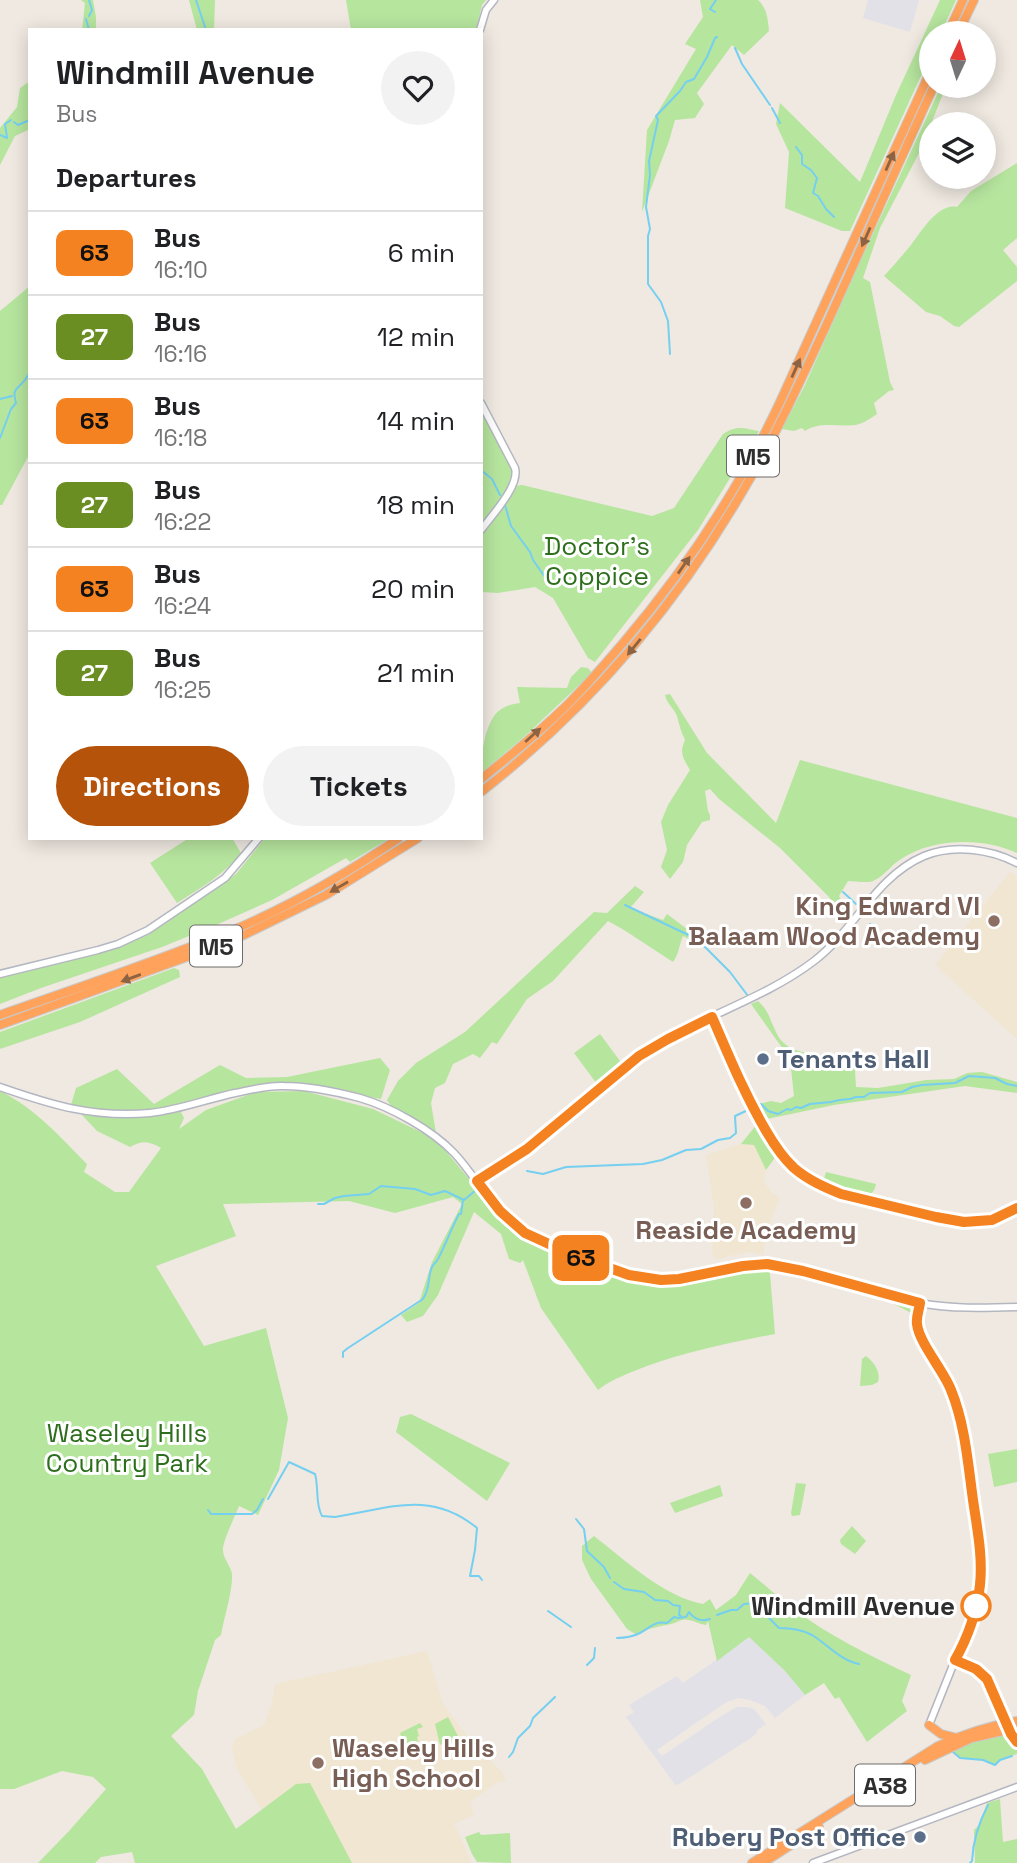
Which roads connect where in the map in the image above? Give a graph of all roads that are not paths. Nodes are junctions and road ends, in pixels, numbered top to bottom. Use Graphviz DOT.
graph roads {
  1 [pos="494,0"];
  2 [pos="963,0"];
  3 [pos="974,0"];
  4 [pos="953,21"];
  5 [pos="964,21"];
  6 [pos="481,28"];
  7 [pos="919,96"];
  8 [pos="929,98"];
  9 [pos="483,407"];
  10 [pos="483,527"];
  11 [pos="483,777"];
  12 [pos="483,790"];
  13 [pos="258,840"];
  14 [pos="397,840"];
  15 [pos="415,840"];
  16 [pos="1017,863"];
  17 [pos="0,974"];
  18 [pos="0,1015"];
  19 [pos="712,1017"];
  20 [pos="0,1025"];
  21 [pos="0,1087"];
  22 [pos="477,1181"];
  23 [pos="1017,1208"];
  24 [pos="920,1303"];
  25 [pos="1017,1307"];
  26 [pos="955,1660"];
  27 [pos="1017,1721"];
  28 [pos="932,1728"];
  29 [pos="1014,1731"];
  30 [pos="960,1736"];
  31 [pos="1017,1742"];
  32 [pos="927,1752"];
  33 [pos="1017,1787"];
  34 [pos="752,1863"];
  35 [pos="763,1863"];
  36 [pos="813,1863"];
  1 -- 6 [label="street"];
  2 -- 4 [label="highway"];
  3 -- 5 [label="highway"];
  11 -- 7 [label="highway, M5, one-way"];
  8 -- 12 [label="highway, M5, one-way"];
  9 -- 10 [label="street"];
  13 -- 17 [label="street"];
  14 -- 18 [label="highway, M5"];
  15 -- 20 [label="highway, M5, one-way"];
  16 -- 19 [label="street"];
  19 -- 22 [label="street"];
  19 -- 23 [label="street"];
  21 -- 22 [label="street"];
  22 -- 24 [label="street"];
  24 -- 25 [label="street"];
  24 -- 26 [label="street"];
  26 -- 28 [label="street"];
  26 -- 29 [label="street, bridge"];
  27 -- 30 [label="highway, A38"];
  28 -- 30 [label="highway"];
  28 -- 32 [label="highway"];
  29 -- 31 [label="street"];
  29 -- 35 [label="highway, A38"];
  30 -- 32 [label="highway, A38"];
  32 -- 34 [label="highway, A38"];
  33 -- 36 [label="street"];
}
